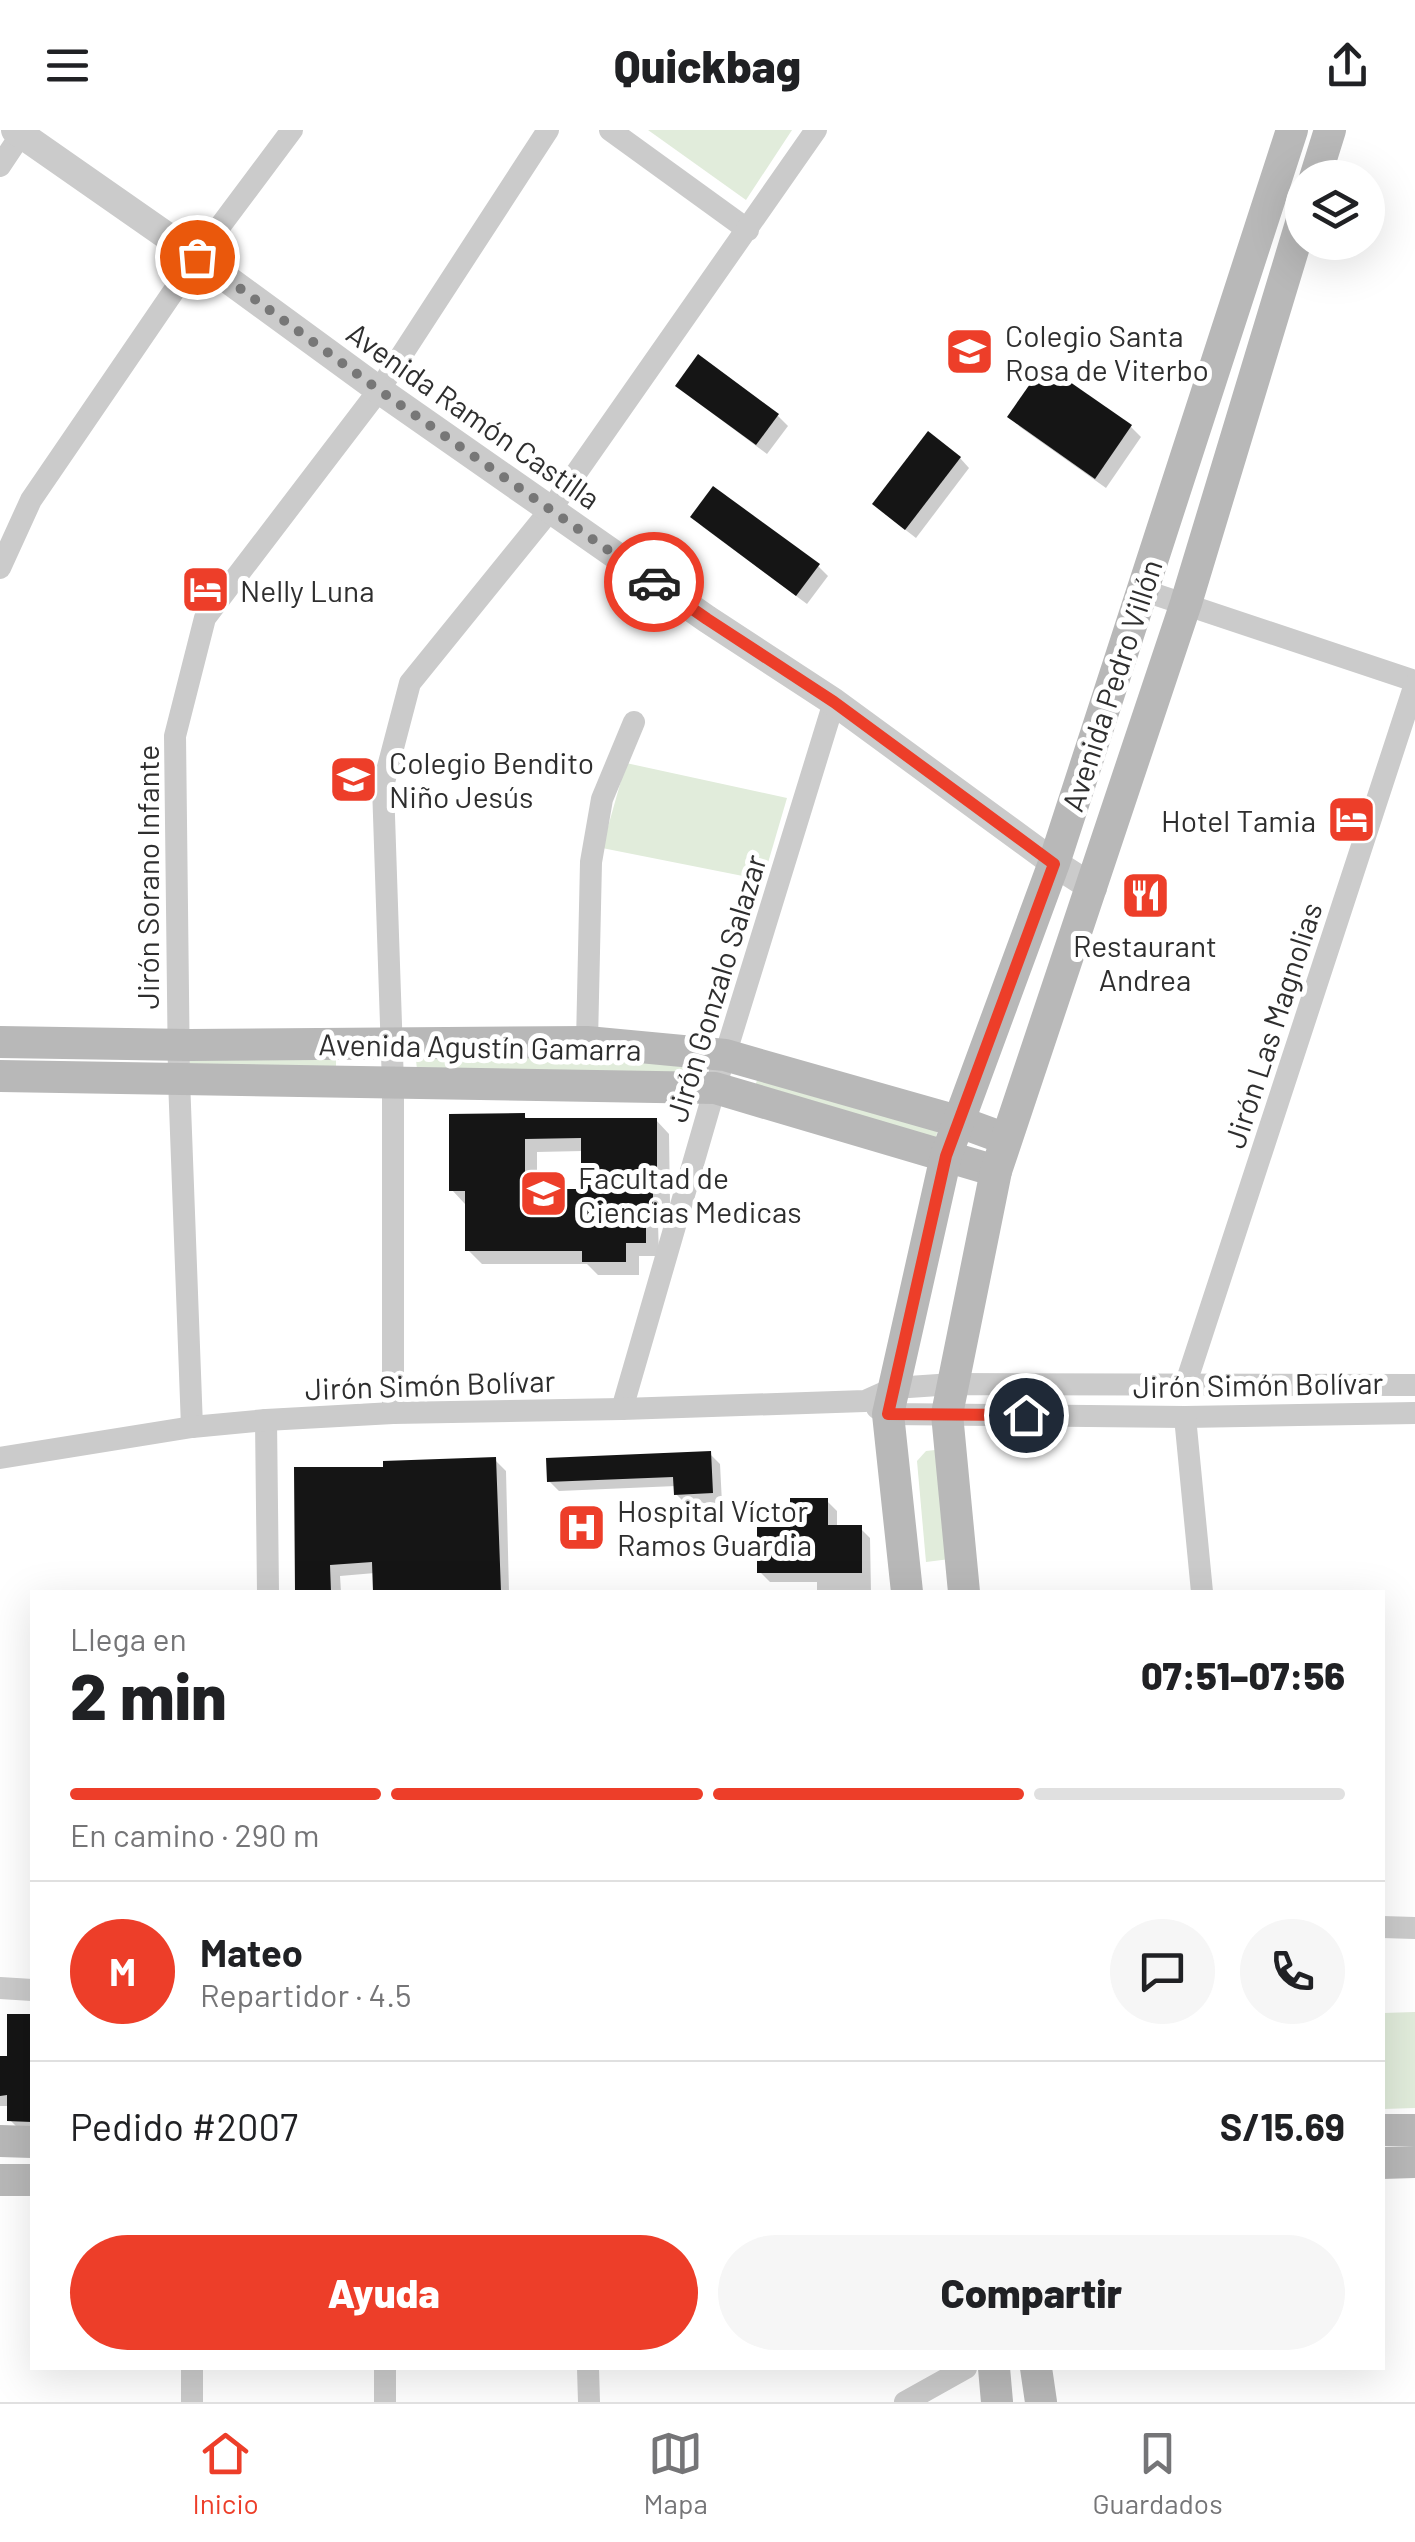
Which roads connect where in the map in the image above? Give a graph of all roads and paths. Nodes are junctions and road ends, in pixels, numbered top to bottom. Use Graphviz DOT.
graph roads {
  1 [pos="292,130"];
  2 [pos="548,130"];
  3 [pos="610,130"];
  4 [pos="816,130"];
  5 [pos="1292,130"];
  6 [pos="1330,130"];
  7 [pos="20,131"];
  8 [pos="1321,160"];
  9 [pos="0,166"];
  10 [pos="748,230"];
  11 [pos="197,257"];
  12 [pos="1290,260"];
  13 [pos="379,390"];
  14 [pos="551,509"];
  15 [pos="0,568"];
  16 [pos="1142,590"];
  17 [pos="1186,603"];
  18 [pos="1415,682"];
  19 [pos="834,702"];
  20 [pos="634,722"];
  21 [pos="1054,864"];
  22 [pos="1092,888"];
  23 [pos="0,1042"];
  24 [pos="587,1042"];
  25 [pos="391,1044"];
  26 [pos="178,1045"];
  27 [pos="725,1055"];
  28 [pos="0,1076"];
  29 [pos="178,1079"];
  30 [pos="392,1084"];
  31 [pos="714,1088"];
  32 [pos="957,1122"];
  33 [pos="1006,1139"];
  34 [pos="946,1156"];
  35 [pos="996,1171"];
  36 [pos="1186,1384"];
  37 [pos="1415,1385"];
  38 [pos="950,1399"];
  39 [pos="882,1401"];
  40 [pos="622,1409"];
  41 [pos="392,1413"];
  42 [pos="1415,1413"];
  43 [pos="1185,1417"];
  44 [pos="266,1420"];
  45 [pos="192,1426"];
  46 [pos="0,1458"];
  47 [pos="963,1583"];
  48 [pos="906,1587"];
  49 [pos="268,1590"];
  50 [pos="1202,1590"];
  51 [pos="1385,1927"];
  52 [pos="1415,1928"];
  53 [pos="0,1988"];
  54 [pos="30,1990"];
  55 [pos="1385,2130"];
  56 [pos="1415,2130"];
  57 [pos="0,2142"];
  58 [pos="30,2142"];
  59 [pos="1415,2162"];
  60 [pos="1385,2163"];
  61 [pos="0,2180"];
  62 [pos="30,2180"];
  63 [pos="192,2370"];
  64 [pos="385,2370"];
  65 [pos="588,2370"];
  66 [pos="962,2370"];
  67 [pos="994,2370"];
  68 [pos="1036,2370"];
  69 [pos="192,2402"];
  70 [pos="385,2402"];
  71 [pos="589,2402"];
  72 [pos="905,2402"];
  73 [pos="998,2402"];
  74 [pos="1041,2402"];
  1 -- 11 [label="street"];
  2 -- 13 [label="street, Jirón Sorano Infante"];
  3 -- 10 [label="street"];
  4 -- 10 [label="street"];
  5 -- 16 [label="main road, Avenida Pedro Villón"];
  6 -- 8 [label="main road"];
  7 -- 9 [label="street"];
  7 -- 11 [label="street, Avenida Ramón Castilla"];
  10 -- 14 [label="street"];
  11 -- 13 [label="street, Avenida Ramón Castilla"];
  11 -- 15 [label="street"];
  12 -- 17 [label="main road, Avenida Pedro Villón"];
  13 -- 14 [label="street, Avenida Ramón Castilla"];
  13 -- 26 [label="street, Jirón Sorano Infante"];
  14 -- 19 [label="street, Avenida Ramón Castilla"];
  14 -- 25 [label="street"];
  16 -- 17 [label="street"];
  16 -- 21 [label="main road, Avenida Pedro Villón"];
  17 -- 18 [label="street"];
  17 -- 22 [label="main road, Avenida Pedro Villón"];
  18 -- 36 [label="street, Jirón Las Magnolias"];
  19 -- 21 [label="street, Avenida Ramón Castilla"];
  19 -- 27 [label="street, Jirón Gonzalo Salazar"];
  20 -- 24 [label="street"];
  21 -- 22 [label="street, Avenida Ramón Castilla"];
  21 -- 32 [label="main road, Avenida Pedro Villón"];
  22 -- 33 [label="main road, Avenida Pedro Villón"];
  23 -- 26 [label="main road, Avenida Agustín Gamarra"];
  24 -- 25 [label="main road, Avenida Agustín Gamarra"];
  24 -- 27 [label="main road, Avenida Agustín Gamarra"];
  25 -- 26 [label="main road, Avenida Agustín Gamarra"];
  25 -- 30 [label="street"];
  26 -- 29 [label="street, Jirón Sorano Infante"];
  27 -- 31 [label="street, Jirón Gonzalo Salazar"];
  27 -- 32 [label="main road, Avenida Agustín Gamarra"];
  28 -- 29 [label="main road, Avenida Agustín Gamarra"];
  29 -- 30 [label="main road, Avenida Agustín Gamarra"];
  29 -- 45 [label="street, Jirón Sorano Infante"];
  30 -- 31 [label="main road, Avenida Agustín Gamarra"];
  30 -- 41 [label="street"];
  31 -- 34 [label="main road, Avenida Agustín Gamarra"];
  31 -- 40 [label="street, Jirón Gonzalo Salazar"];
  32 -- 33 [label="main road, Avenida Agustín Gamarra"];
  32 -- 34 [label="main road, Avenida Pedro Villón"];
  33 -- 35 [label="main road, Avenida Pedro Villón"];
  34 -- 35 [label="main road, Avenida Agustín Gamarra"];
  34 -- 39 [label="main road, Avenida Pedro Villón"];
  35 -- 38 [label="main road, Avenida Pedro Villón"];
  36 -- 37 [label="street, Jirón Simón Bolívar"];
  36 -- 38 [label="street, Jirón Simón Bolívar"];
  38 -- 39 [label="street, Jirón Simón Bolívar"];
  38 -- 43 [label="street, Jirón Simón Bolívar"];
  38 -- 47 [label="main road, Avenida Pedro Villón"];
  39 -- 40 [label="street, Jirón Simón Bolívar"];
  39 -- 48 [label="main road, Avenida Pedro Villón"];
  40 -- 41 [label="street, Jirón Simón Bolívar"];
  41 -- 44 [label="street, Jirón Simón Bolívar"];
  42 -- 43 [label="street, Jirón Simón Bolívar"];
  43 -- 50 [label="street"];
  44 -- 45 [label="street, Jirón Simón Bolívar"];
  44 -- 49 [label="street"];
  45 -- 46 [label="street, Jirón Simón Bolívar"];
  47 -- 48 [label="main road"];
  51 -- 52 [label="street"];
  53 -- 54 [label="street"];
  55 -- 56 [label="main road"];
  57 -- 58 [label="main road"];
  59 -- 60 [label="main road"];
  61 -- 62 [label="main road"];
  63 -- 69 [label="street"];
  64 -- 70 [label="street"];
  65 -- 71 [label="street"];
  66 -- 72 [label="street"];
  67 -- 73 [label="main road"];
  68 -- 74 [label="main road"];
}
